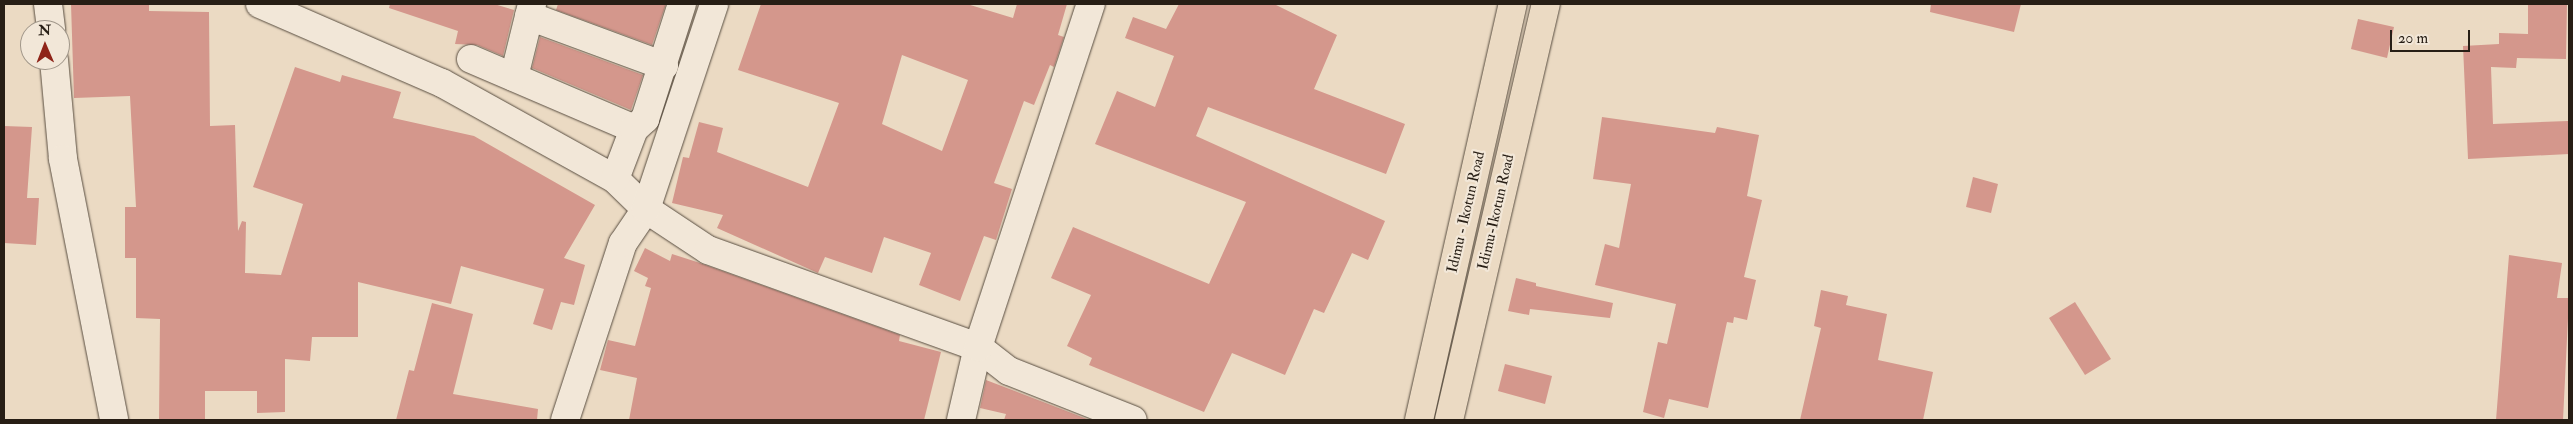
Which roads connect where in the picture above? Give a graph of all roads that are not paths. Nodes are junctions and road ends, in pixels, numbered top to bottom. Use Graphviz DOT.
graph roads {
  1 [pos="48,4"];
  2 [pos="260,4"];
  3 [pos="682,4"];
  4 [pos="714,4"];
  5 [pos="1091,4"];
  6 [pos="1513,4"];
  7 [pos="1546,4"];
  8 [pos="530,10"];
  9 [pos="50,20"];
  10 [pos="471,59"];
  11 [pos="664,66"];
  12 [pos="55,70"];
  13 [pos="514,77"];
  14 [pos="634,129"];
  15 [pos="615,179"];
  16 [pos="646,208"];
  17 [pos="978,347"];
  18 [pos="114,420"];
  19 [pos="565,420"];
  20 [pos="961,420"];
  21 [pos="1133,420"];
  22 [pos="1420,420"];
  23 [pos="1449,420"];
  1 -- 9 [label="street"];
  2 -- 15 [label="street"];
  3 -- 11 [label="street"];
  4 -- 16 [label="street"];
  5 -- 17 [label="street"];
  6 -- 22 [label="main road, Idimu - Ikotun Road"];
  7 -- 23 [label="main road, Idimu-Ikotun Road"];
  8 -- 11 [label="street"];
  8 -- 13 [label="street"];
  10 -- 13 [label="street"];
  11 -- 14 [label="street"];
  12 -- 18 [label="street"];
  13 -- 14 [label="street"];
  14 -- 15 [label="street"];
  15 -- 16 [label="street"];
  16 -- 17 [label="street"];
  16 -- 19 [label="street"];
  17 -- 20 [label="street"];
  17 -- 21 [label="street"];
}
